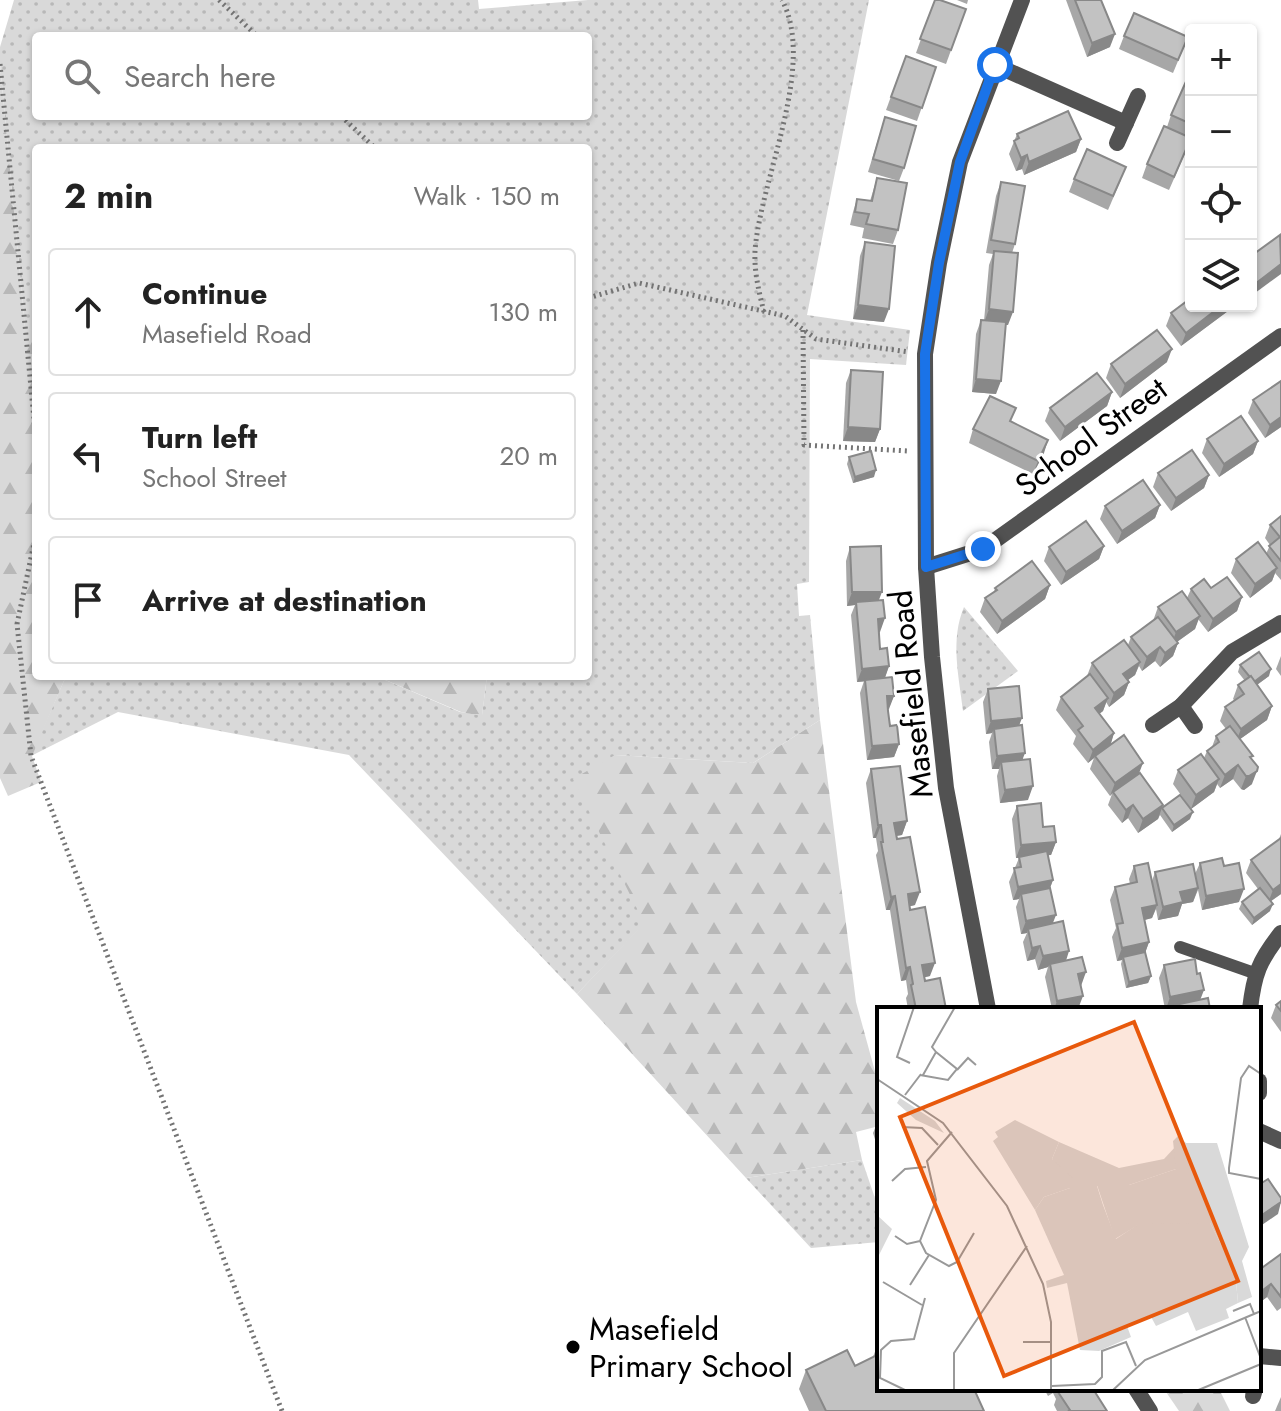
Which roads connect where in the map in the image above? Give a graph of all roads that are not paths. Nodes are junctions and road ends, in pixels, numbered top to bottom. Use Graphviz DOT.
graph roads {
  1 [pos="1022,0"];
  2 [pos="995,65"];
  3 [pos="1138,96"];
  4 [pos="1126,123"];
  5 [pos="1117,143"];
  6 [pos="1281,336"];
  7 [pos="926,567"];
  8 [pos="1281,623"];
  9 [pos="1181,706"];
  10 [pos="1153,725"];
  11 [pos="1195,726"];
  12 [pos="1281,933"];
  13 [pos="1180,947"];
  14 [pos="1257,974"];
  15 [pos="988,1007"];
  16 [pos="1250,1007"];
  17 [pos="1261,1132"];
  18 [pos="1281,1141"];
  19 [pos="1281,1358"];
  20 [pos="1261,1361"];
  21 [pos="1137,1391"];
  22 [pos="1150,1411"];
  1 -- 2 [label="street, Masefield Road"];
  2 -- 4 [label="street"];
  2 -- 7 [label="street, Masefield Road"];
  3 -- 4 [label="street"];
  4 -- 5 [label="street"];
  6 -- 7 [label="street, School Street"];
  7 -- 15 [label="street, Masefield Road"];
  8 -- 9 [label="street"];
  9 -- 10 [label="street"];
  9 -- 11 [label="street"];
  12 -- 14 [label="street"];
  13 -- 14 [label="lane"];
  14 -- 16 [label="street"];
  17 -- 18 [label="street"];
  19 -- 20 [label="street"];
  21 -- 22 [label="street"];
}
